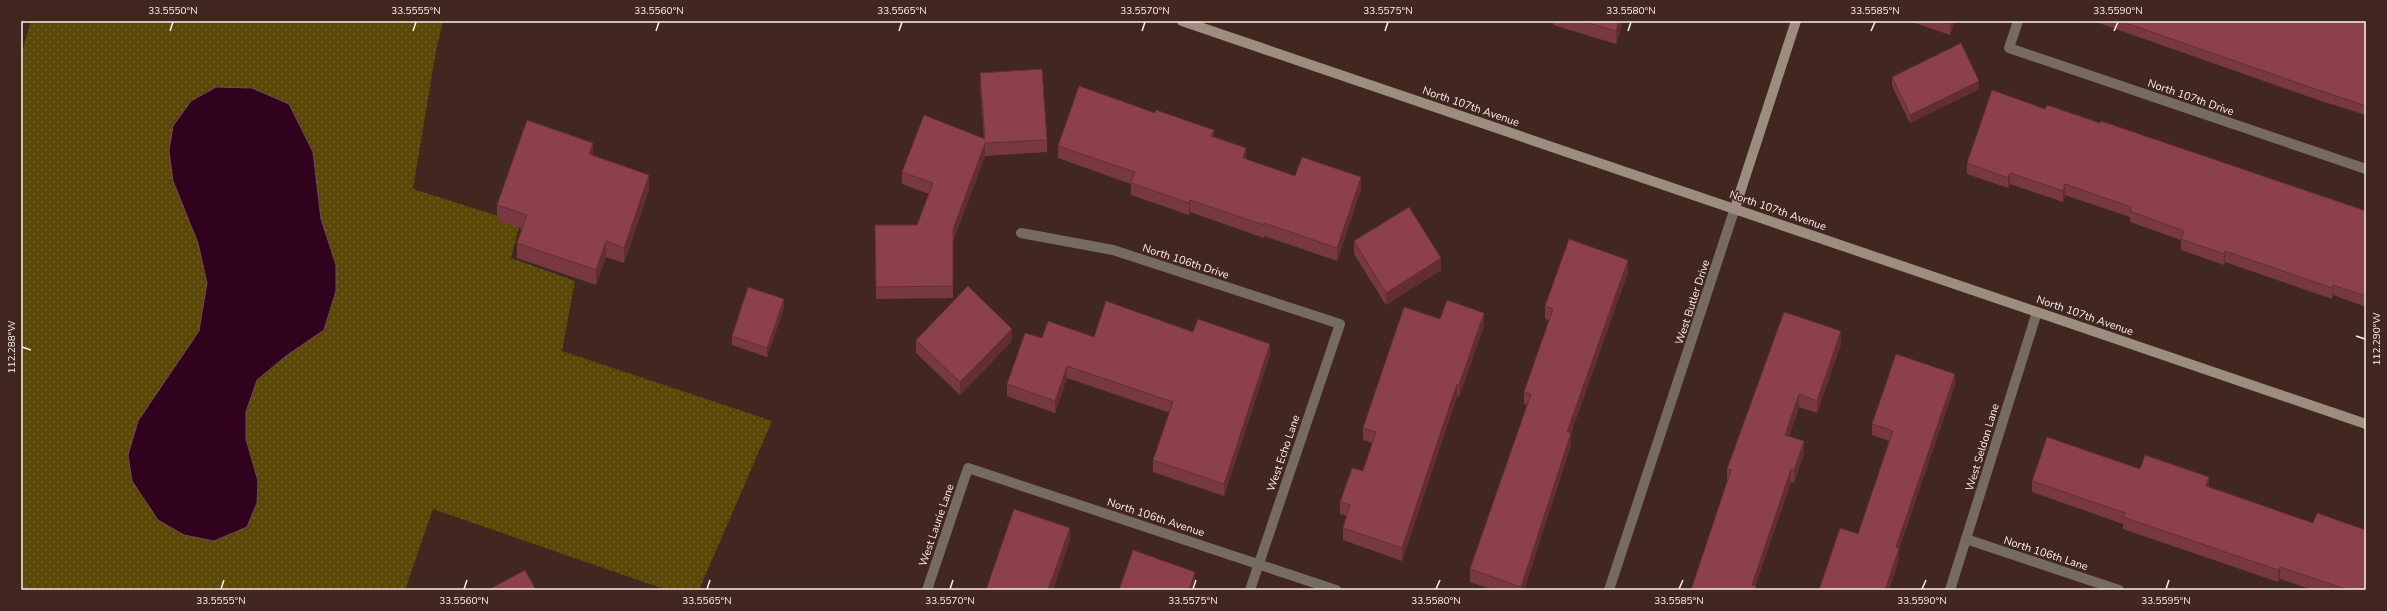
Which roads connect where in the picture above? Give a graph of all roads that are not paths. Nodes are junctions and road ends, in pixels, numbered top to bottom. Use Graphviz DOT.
graph roads {
  1 [pos="1182,21"];
  2 [pos="1796,21"];
  3 [pos="2018,21"];
  4 [pos="2366,169"];
  5 [pos="1735,208"];
  6 [pos="1021,233"];
  7 [pos="2037,312"];
  8 [pos="1340,324"];
  9 [pos="2366,424"];
  10 [pos="968,468"];
  11 [pos="1966,539"];
  12 [pos="1259,564"];
  13 [pos="927,590"];
  14 [pos="1250,590"];
  15 [pos="1336,590"];
  16 [pos="1609,590"];
  17 [pos="1950,590"];
  18 [pos="2119,590"];
  1 -- 5 [label="street, North 107th Avenue"];
  2 -- 5 [label="street, West Butler Drive"];
  3 -- 4 [label="street, North 107th Drive"];
  5 -- 7 [label="street, North 107th Avenue"];
  5 -- 16 [label="street, West Butler Drive"];
  6 -- 8 [label="street, North 106th Drive"];
  7 -- 9 [label="street, North 107th Avenue"];
  7 -- 11 [label="street, West Seldon Lane"];
  8 -- 12 [label="street, West Echo Lane"];
  10 -- 12 [label="street, North 106th Avenue"];
  10 -- 13 [label="street, West Laurie Lane"];
  11 -- 17 [label="street, West Seldon Lane"];
  11 -- 18 [label="street, North 106th Lane"];
  12 -- 14 [label="street, West Echo Lane"];
  12 -- 15 [label="street, North 106th Avenue"];
}
